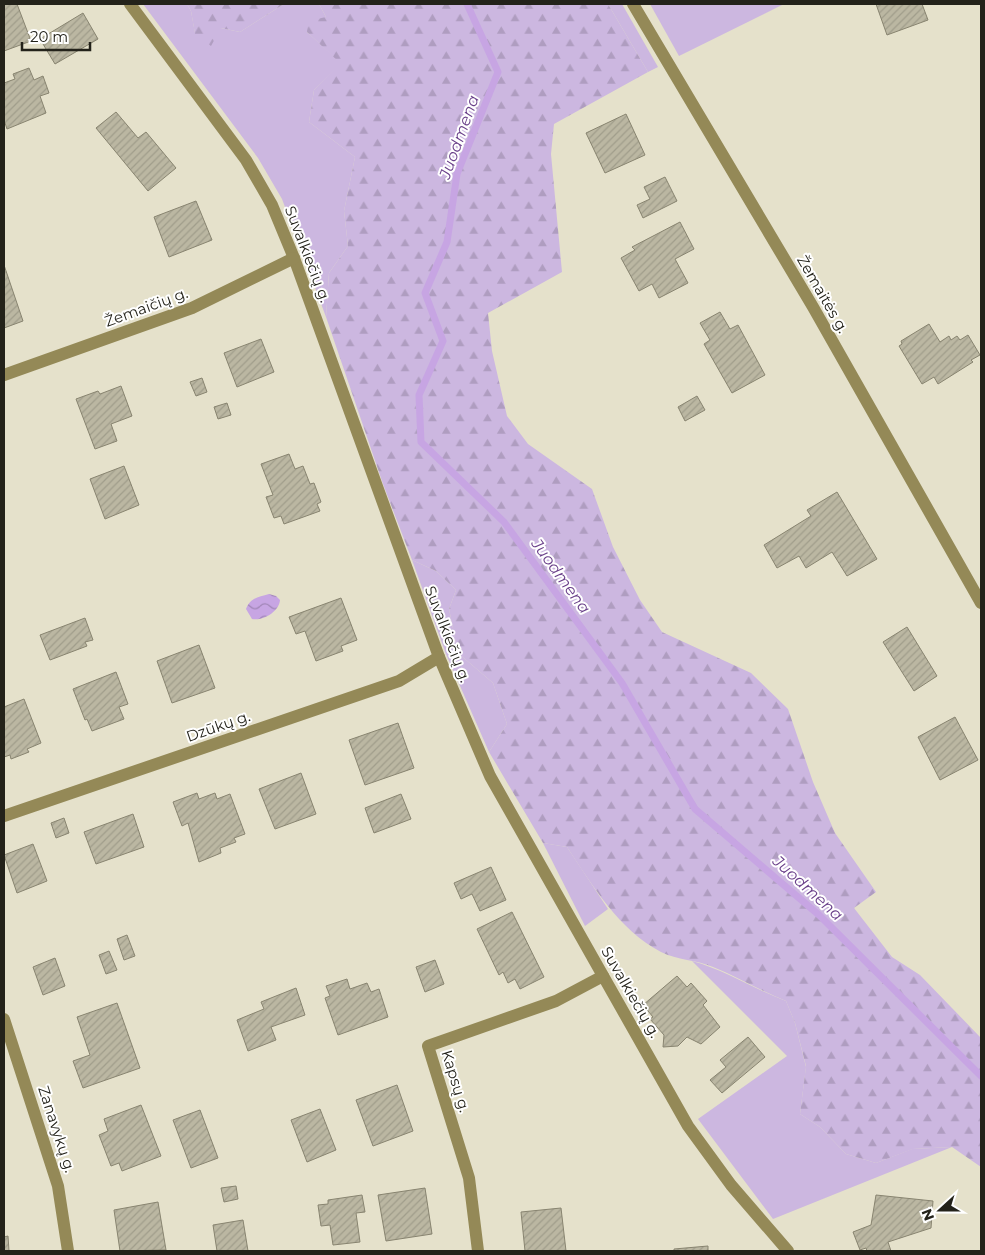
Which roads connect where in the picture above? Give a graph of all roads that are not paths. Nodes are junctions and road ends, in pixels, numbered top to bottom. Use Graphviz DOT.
graph roads {
  1 [pos="130,4"];
  2 [pos="633,4"];
  3 [pos="294,258"];
  4 [pos="4,375"];
  5 [pos="981,604"];
  6 [pos="438,657"];
  7 [pos="4,816"];
  8 [pos="603,976"];
  9 [pos="4,1019"];
  10 [pos="68,1251"];
  11 [pos="478,1251"];
  12 [pos="788,1251"];
  1 -- 3 [label="street, Suvalkiečių g."];
  2 -- 5 [label="street, Žemaitės g."];
  3 -- 4 [label="street, Žemaičių g."];
  3 -- 6 [label="street, Suvalkiečių g."];
  6 -- 7 [label="street, Dzūkų g."];
  6 -- 8 [label="street, Suvalkiečių g."];
  8 -- 11 [label="street, Kapsų g."];
  8 -- 12 [label="street, Suvalkiečių g."];
  9 -- 10 [label="street, Zanavykų g."];
}
